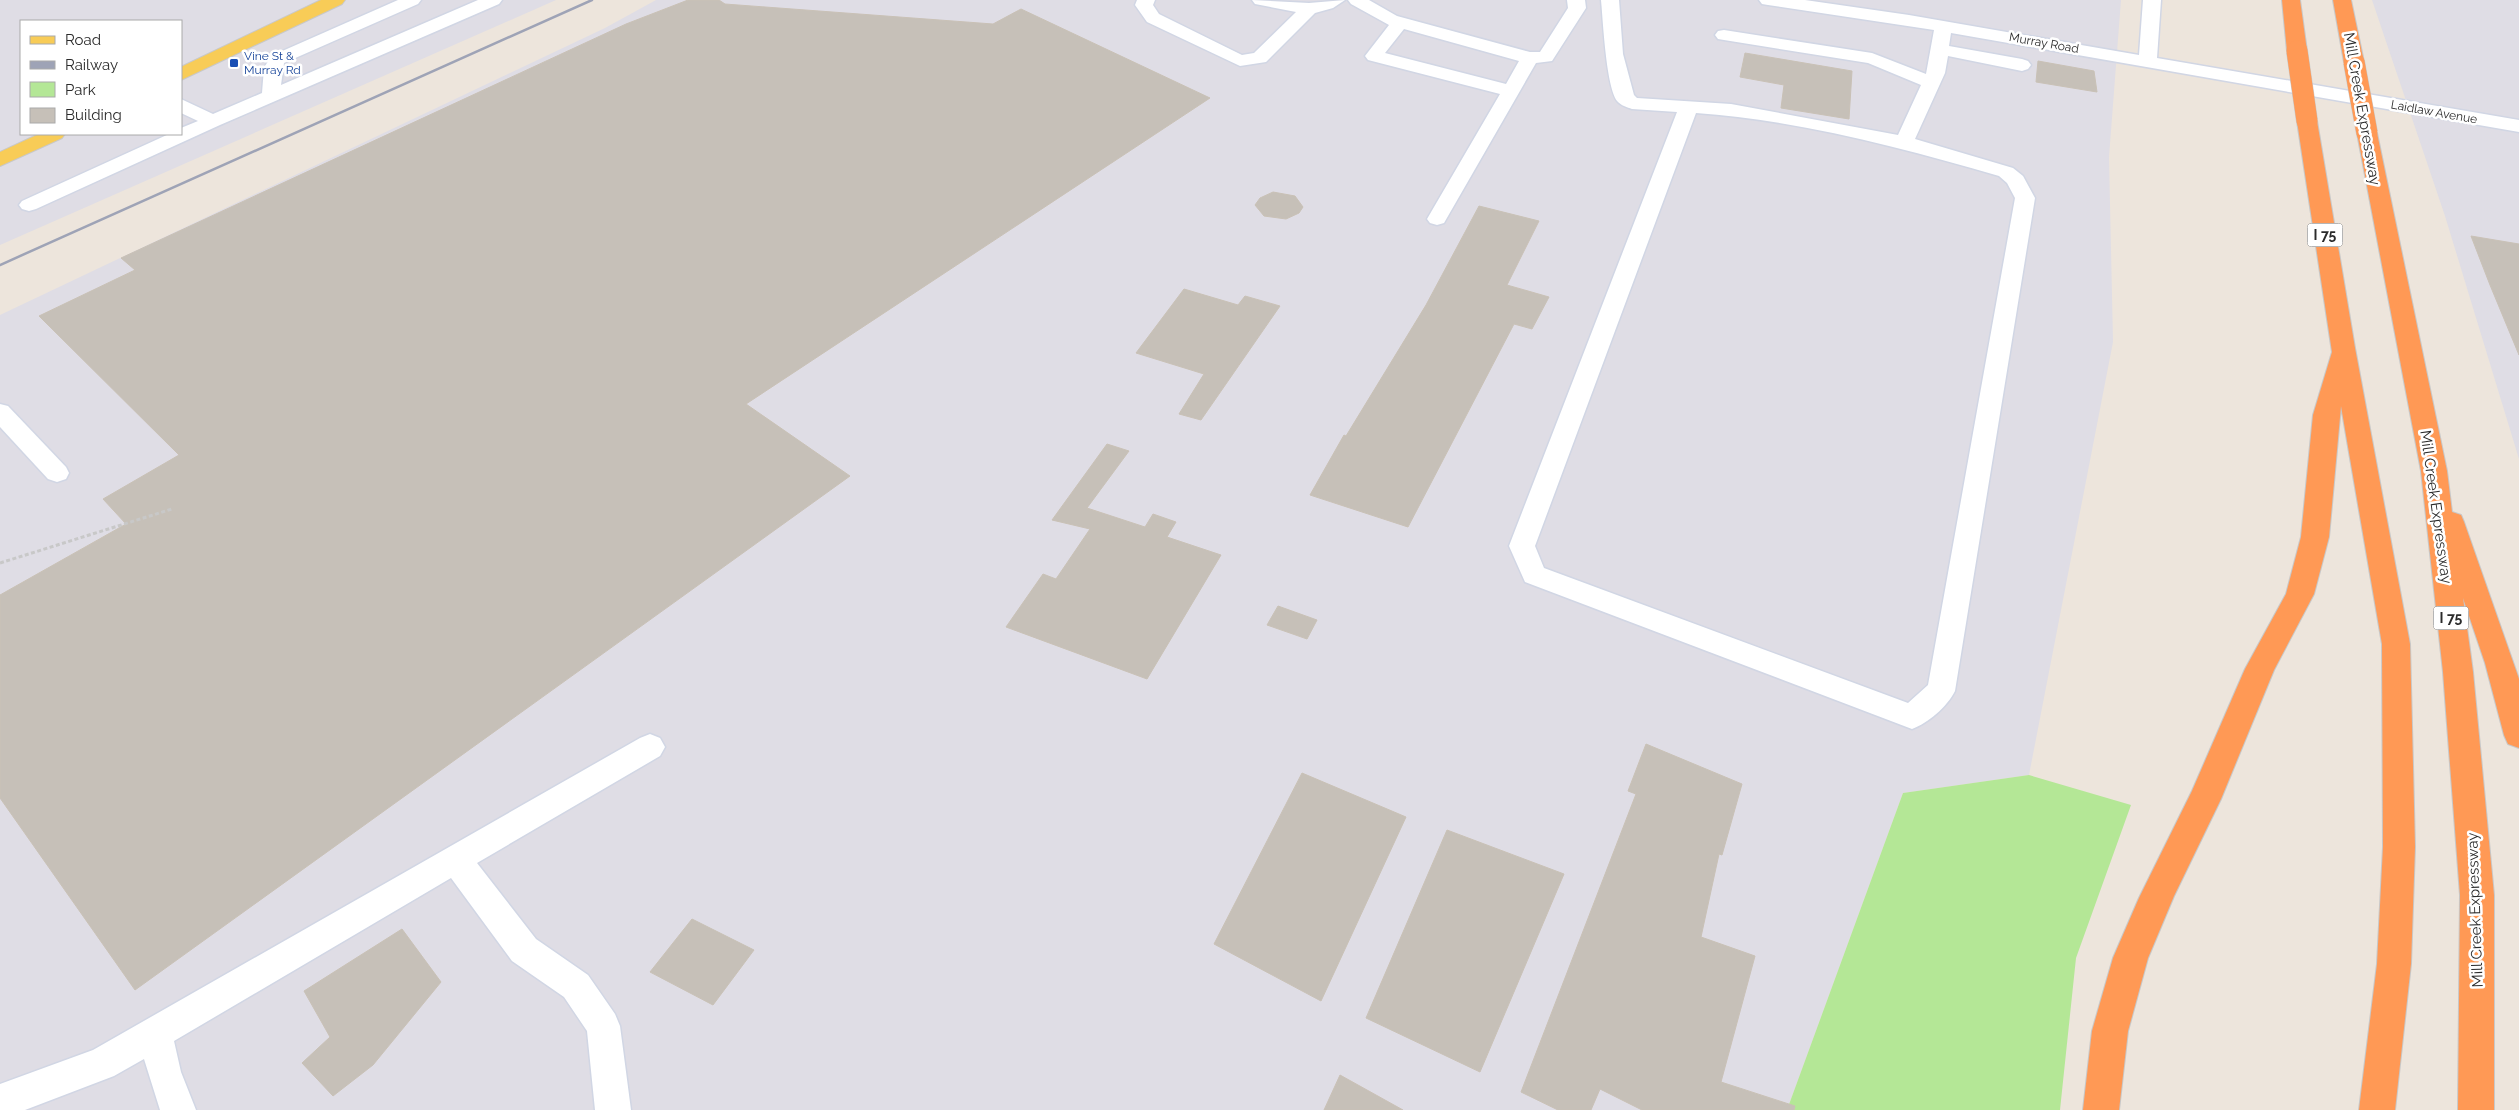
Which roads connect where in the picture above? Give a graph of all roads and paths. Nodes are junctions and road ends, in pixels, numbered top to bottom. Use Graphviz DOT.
graph roads {
  1 [pos="336,0"];
  2 [pos="412,0"];
  3 [pos="493,0"];
  4 [pos="1146,0"];
  5 [pos="1261,0"];
  6 [pos="1336,0"];
  7 [pos="1357,0"];
  8 [pos="1576,0"];
  9 [pos="1610,0"];
  10 [pos="1768,0"];
  11 [pos="2152,0"];
  12 [pos="2291,0"];
  13 [pos="2342,0"];
  14 [pos="1873,7"];
  15 [pos="1309,9"];
  16 [pos="1400,22"];
  17 [pos="1943,26"];
  18 [pos="1724,34"];
  19 [pos="1939,49"];
  20 [pos="1530,58"];
  21 [pos="2148,61"];
  22 [pos="2022,65"];
  23 [pos="182,74"];
  24 [pos="1931,82"];
  25 [pos="1512,90"];
  26 [pos="2319,92"];
  27 [pos="271,96"];
  28 [pos="182,105"];
  29 [pos="1689,106"];
  30 [pos="213,120"];
  31 [pos="2519,126"];
  32 [pos="182,134"];
  33 [pos="53,135"];
  34 [pos="180,135"];
  35 [pos="1904,142"];
  36 [pos="0,160"];
  37 [pos="28,205"];
  38 [pos="1437,219"];
  39 [pos="2343,348"];
  40 [pos="0,412"];
  41 [pos="2434,471"];
  42 [pos="57,473"];
  43 [pos="172,509"];
  44 [pos="0,563"];
  45 [pos="2519,735"];
  46 [pos="650,747"];
  47 [pos="456,860"];
  48 [pos="155,1034"];
  49 [pos="0,1102"];
  50 [pos="178,1110"];
  51 [pos="613,1110"];
  52 [pos="2101,1110"];
  53 [pos="2377,1110"];
  54 [pos="2476,1110"];
  1 -- 23 [label="main road"];
  2 -- 27 [label="street"];
  3 -- 27 [label="street"];
  4 -- 15 [label="street"];
  5 -- 15 [label="street"];
  6 -- 15 [label="street"];
  7 -- 16 [label="street"];
  8 -- 20 [label="street"];
  9 -- 29 [label="street"];
  10 -- 14 [label="street, Murray Road"];
  11 -- 21 [label="street"];
  12 -- 39 [label="highway, I 75, bridge"];
  13 -- 41 [label="highway, Mill Creek Expressway / I 75, bridge"];
  14 -- 17 [label="street, Murray Road"];
  16 -- 20 [label="street"];
  16 -- 25 [label="street"];
  17 -- 19 [label="street"];
  17 -- 21 [label="street, Murray Road"];
  18 -- 24 [label="street"];
  19 -- 22 [label="street"];
  19 -- 24 [label="street"];
  20 -- 25 [label="street"];
  21 -- 26 [label="street, Murray Road"];
  24 -- 35 [label="street"];
  25 -- 38 [label="street"];
  26 -- 31 [label="street, Laidlaw Avenue"];
  27 -- 30 [label="street"];
  28 -- 30 [label="street"];
  29 -- 35 [label="street"];
  29 -- 35 [label="street"];
  30 -- 32 [label="street"];
  33 -- 36 [label="main road"];
  34 -- 37 [label="street"];
  39 -- 52 [label="highway"];
  39 -- 53 [label="highway, I 75"];
  40 -- 42 [label="street"];
  41 -- 45 [label="highway"];
  41 -- 54 [label="highway, Mill Creek Expressway / I 75"];
  43 -- 44 [label="path"];
  46 -- 47 [label="street"];
  47 -- 48 [label="street"];
  47 -- 51 [label="street"];
  48 -- 49 [label="street"];
  48 -- 50 [label="street"];
}
